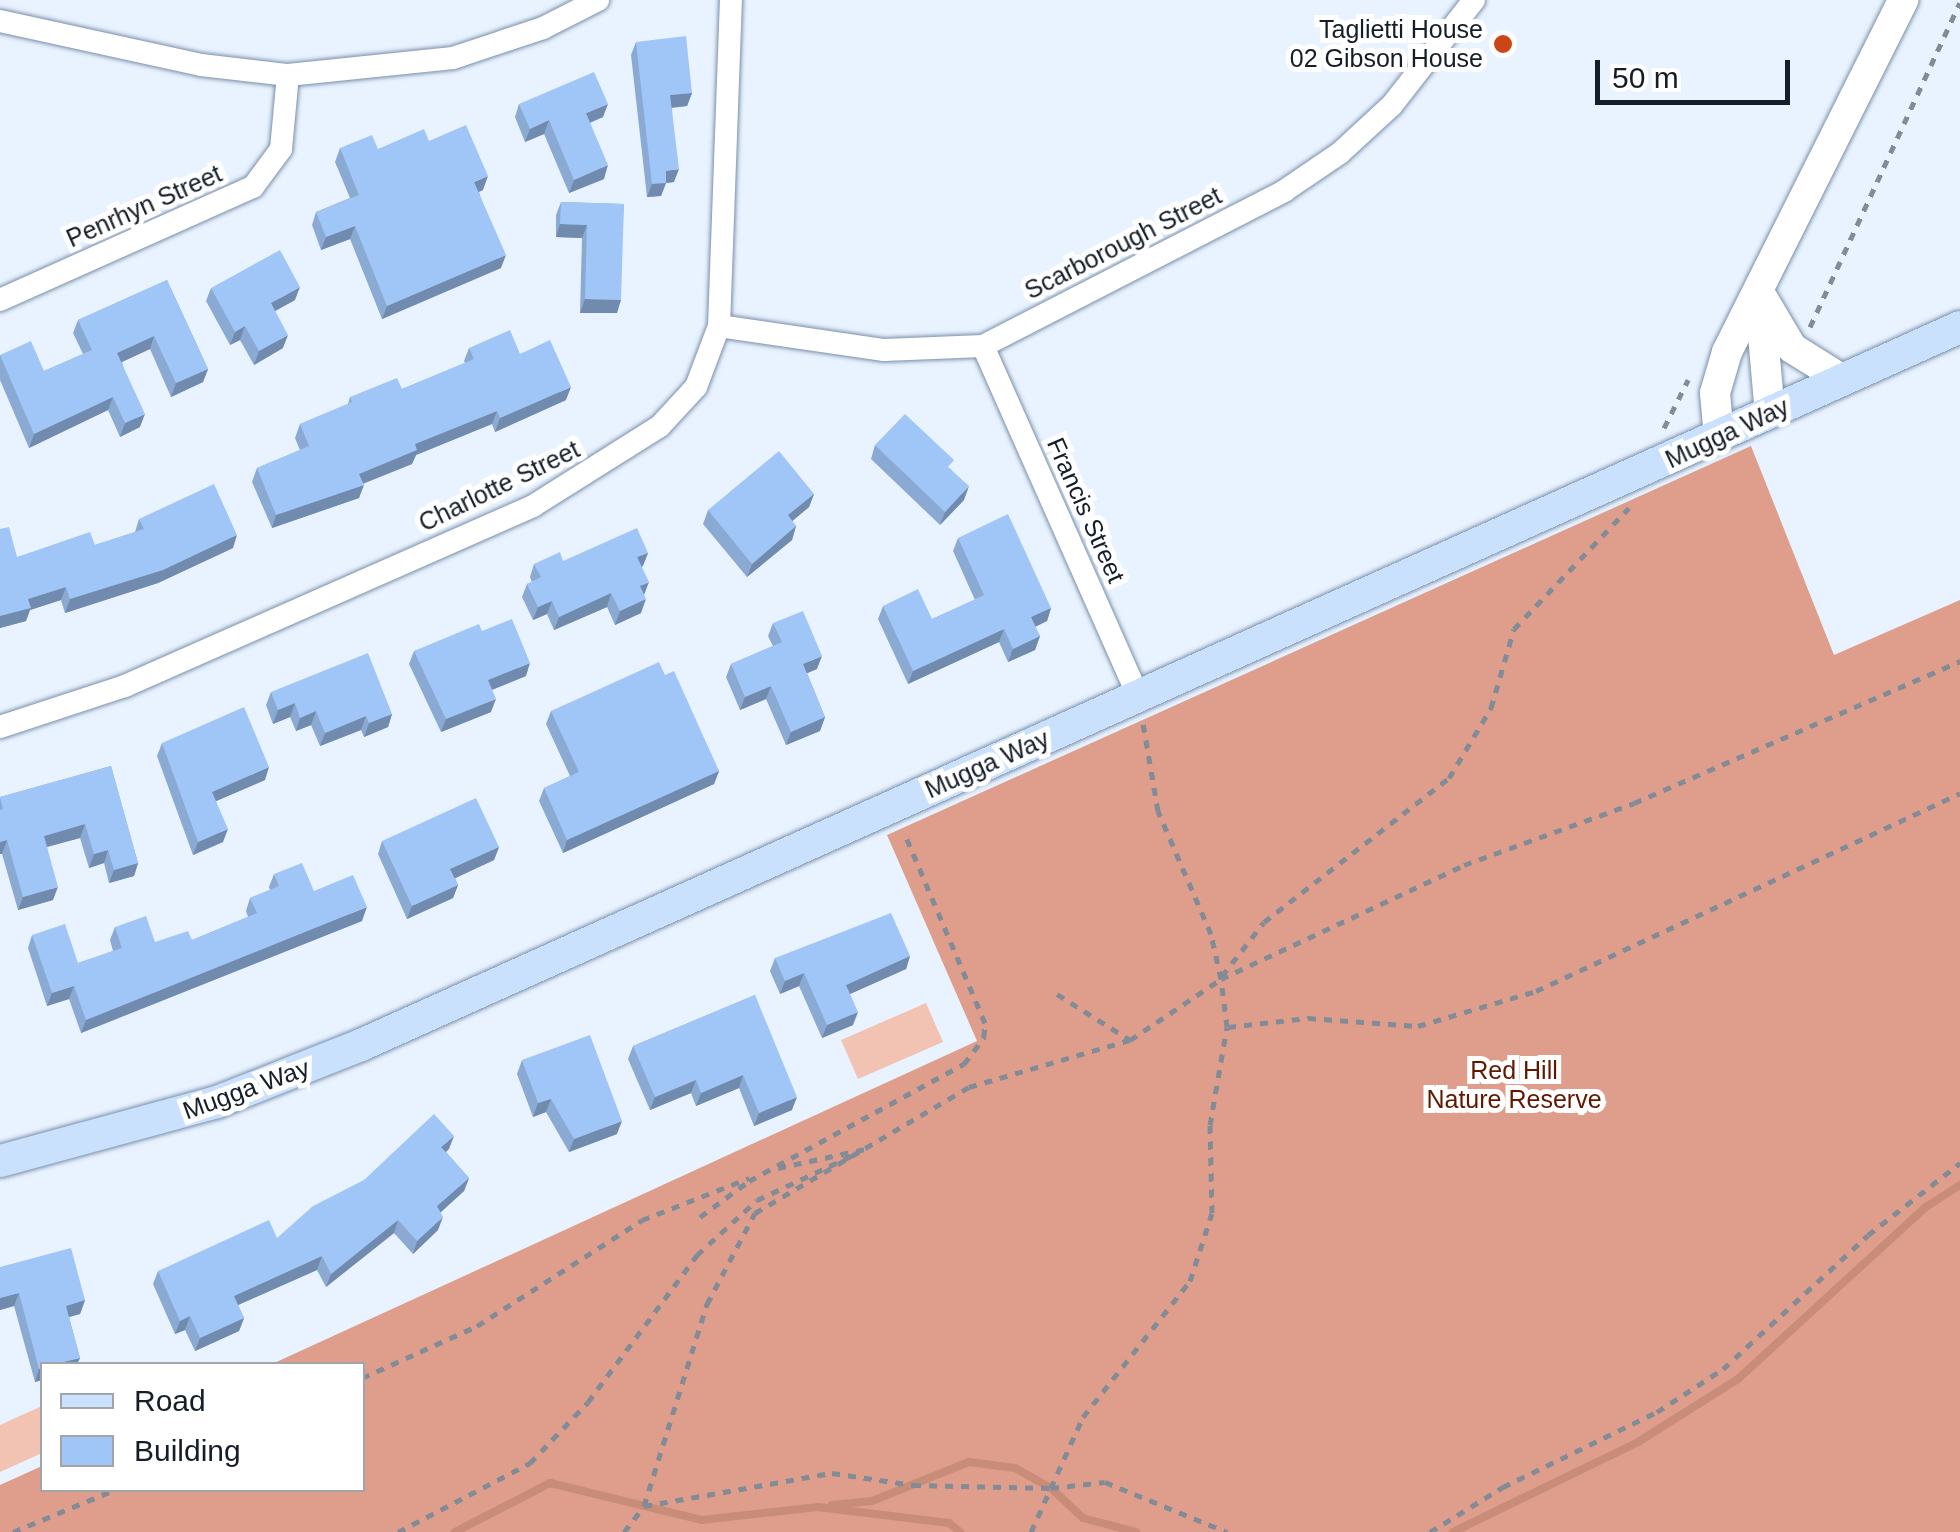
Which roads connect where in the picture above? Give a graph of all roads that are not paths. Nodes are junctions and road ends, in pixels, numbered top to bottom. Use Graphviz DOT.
graph roads {
  1 [pos="598,0"];
  2 [pos="731,0"];
  3 [pos="1474,0"];
  4 [pos="1903,0"];
  5 [pos="0,21"];
  6 [pos="288,75"];
  7 [pos="1760,294"];
  8 [pos="0,300"];
  9 [pos="719,326"];
  10 [pos="1960,327"];
  11 [pos="983,346"];
  12 [pos="1843,380"];
  13 [pos="1770,414"];
  14 [pos="1719,437"];
  15 [pos="1138,695"];
  16 [pos="0,727"];
  17 [pos="0,1161"];
  1 -- 6 [label="street"];
  2 -- 9 [label="street, Charlotte Street"];
  3 -- 11 [label="street, Scarborough Street"];
  4 -- 7 [label="street"];
  5 -- 6 [label="street"];
  6 -- 8 [label="street, Penrhyn Street"];
  7 -- 12 [label="street"];
  7 -- 13 [label="street"];
  7 -- 14 [label="street"];
  9 -- 11 [label="street, Scarborough Street"];
  9 -- 16 [label="street, Charlotte Street"];
  10 -- 12 [label="main road, Mugga Way"];
  11 -- 15 [label="street, Francis Street"];
  12 -- 13 [label="main road, Mugga Way"];
  13 -- 14 [label="main road, Mugga Way"];
  14 -- 15 [label="main road, Mugga Way"];
  15 -- 17 [label="main road, Mugga Way"];
}
